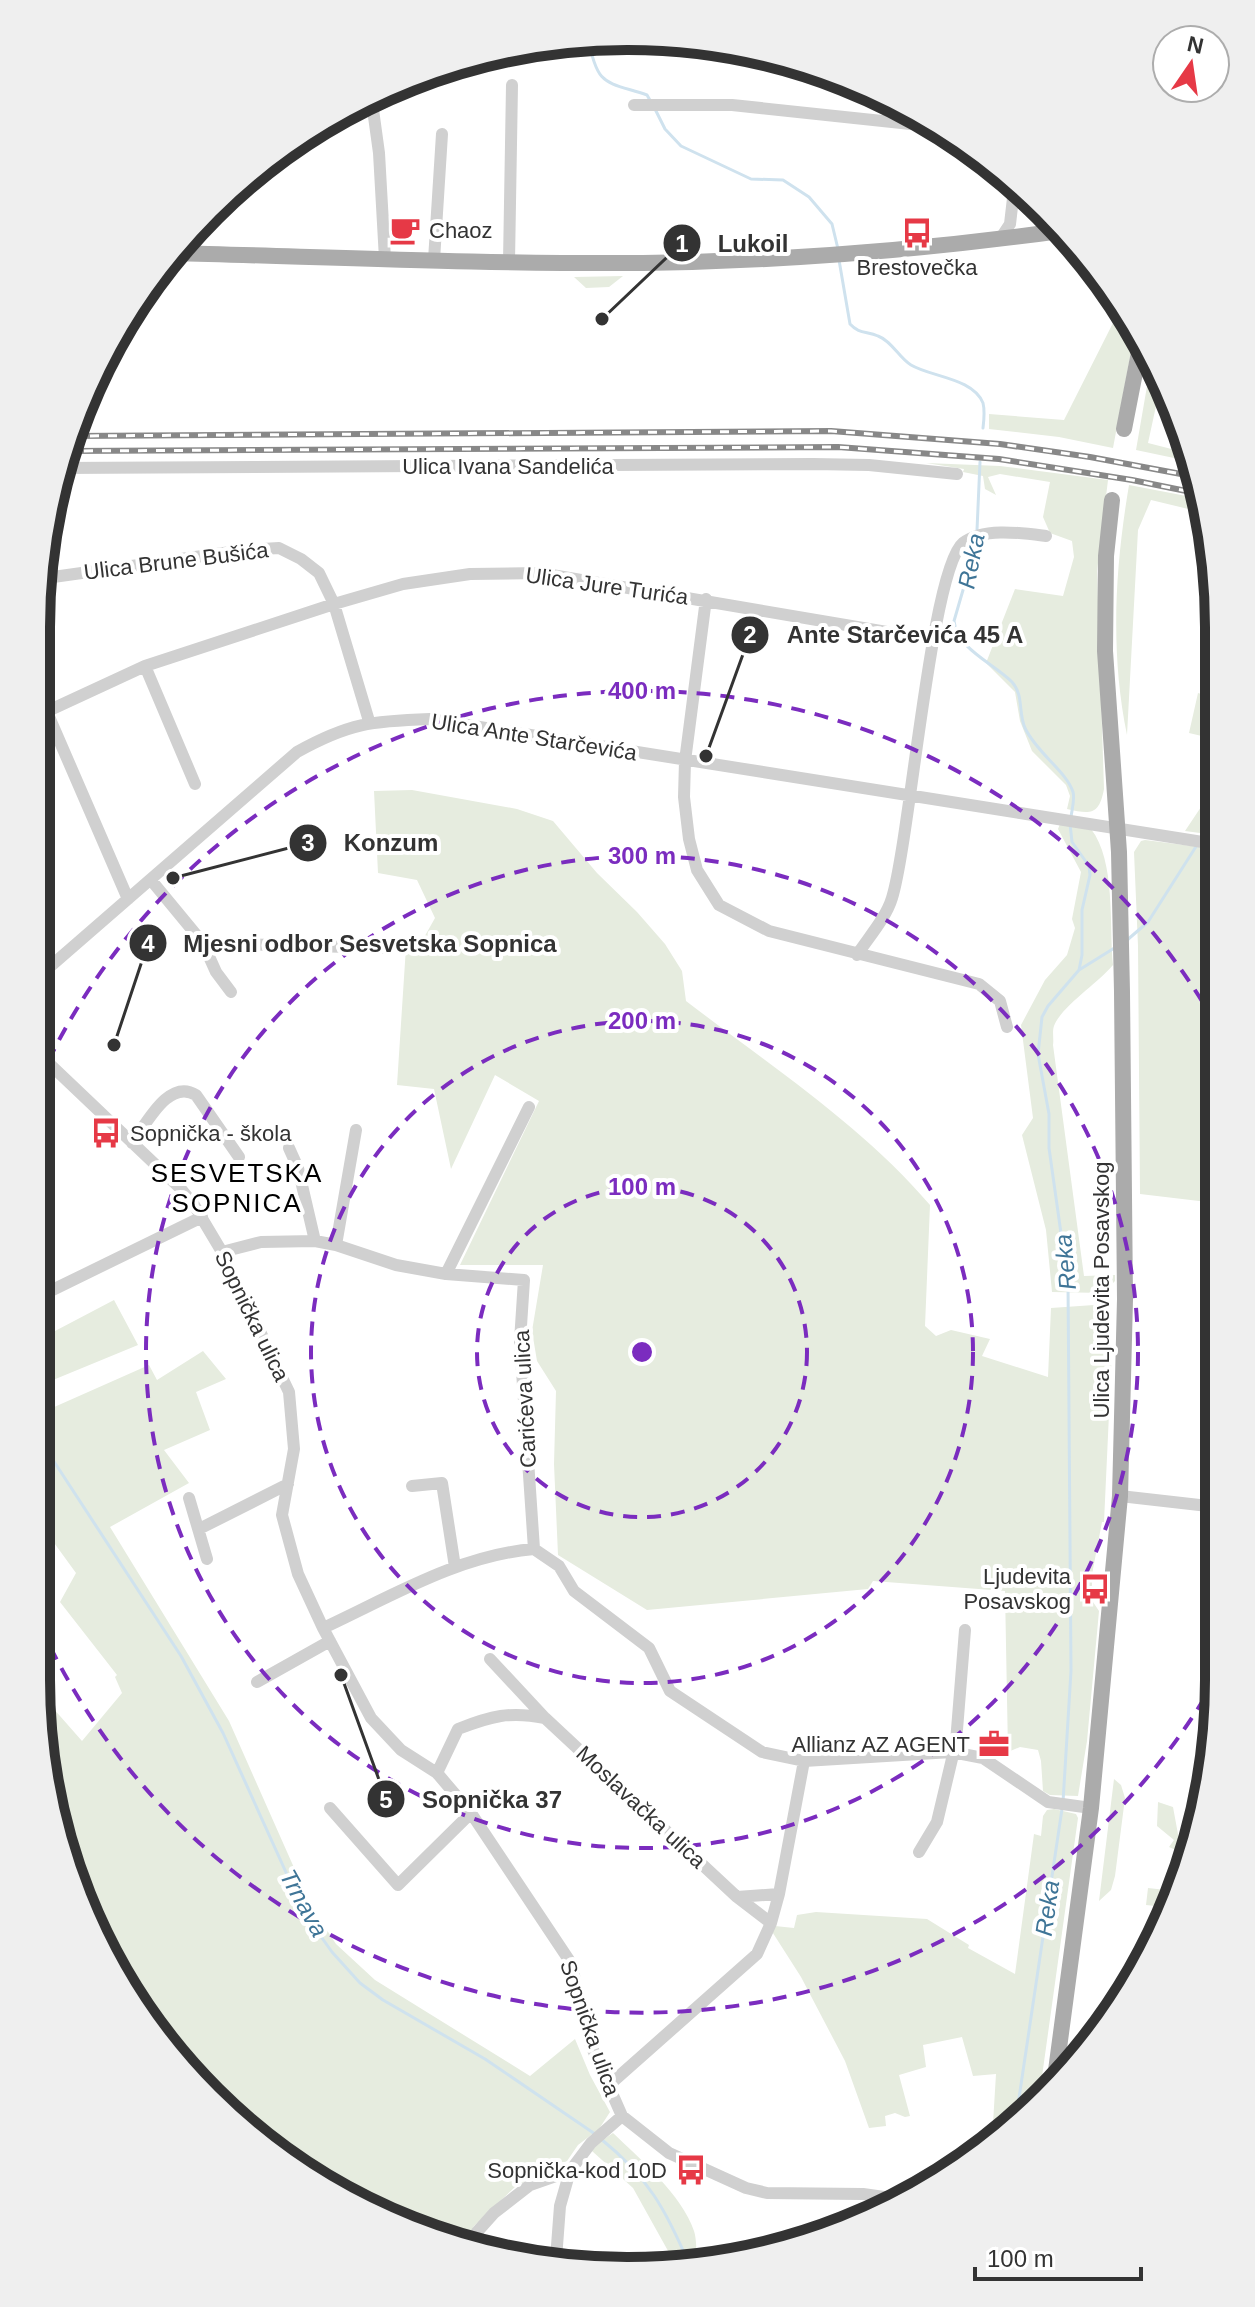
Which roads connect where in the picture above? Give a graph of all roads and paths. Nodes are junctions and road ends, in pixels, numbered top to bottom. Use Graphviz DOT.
graph roads {
  1 [pos="512,85"];
  2 [pos="640,105"];
  3 [pos="373,110"];
  4 [pos="910,124"];
  5 [pos="442,134"];
  6 [pos="1013,198"];
  7 [pos="1049,233"];
  8 [pos="1000,239"];
  9 [pos="188,253"];
  10 [pos="385,259"];
  11 [pos="434,260"];
  12 [pos="509,262"];
  13 [pos="1138,358"];
  14 [pos="1124,429"];
  15 [pos="73,468"];
  16 [pos="957,474"];
  17 [pos="1112,500"];
  18 [pos="1046,536"];
  19 [pos="52,577"];
  20 [pos="706,599"];
  21 [pos="334,604"];
  22 [pos="934,640"];
  23 [pos="145,666"];
  24 [pos="50,710"];
  25 [pos="369,721"];
  26 [pos="50,731"];
  27 [pos="685,761"];
  28 [pos="195,784"];
  29 [pos="909,796"];
  30 [pos="1117,828"];
  31 [pos="1205,842"];
  32 [pos="151,880"];
  33 [pos="128,899"];
  34 [pos="203,943"];
  35 [pos="387,948"];
  36 [pos="857,955"];
  37 [pos="50,967"];
  38 [pos="231,992"];
  39 [pos="1007,1027"];
  40 [pos="50,1064"];
  41 [pos="529,1107"];
  42 [pos="356,1130"];
  43 [pos="132,1143"];
  44 [pos="289,1148"];
  45 [pos="239,1157"];
  46 [pos="202,1217"];
  47 [pos="315,1241"];
  48 [pos="336,1245"];
  49 [pos="222,1252"];
  50 [pos="446,1274"];
  51 [pos="50,1291"];
  52 [pos="288,1484"];
  53 [pos="412,1486"];
  54 [pos="1120,1496"];
  55 [pos="189,1498"];
  56 [pos="1205,1506"];
  57 [pos="199,1529"];
  58 [pos="534,1549"];
  59 [pos="207,1559"];
  60 [pos="455,1567"];
  61 [pos="323,1628"];
  62 [pos="965,1630"];
  63 [pos="330,1641"];
  64 [pos="490,1659"];
  65 [pos="257,1682"];
  66 [pos="545,1718"];
  67 [pos="952,1752"];
  68 [pos="804,1761"];
  69 [pos="437,1773"];
  70 [pos="1084,1807"];
  71 [pos="330,1808"];
  72 [pos="471,1813"];
  73 [pos="919,1852"];
  74 [pos="779,1894"];
  75 [pos="737,1897"];
  76 [pos="771,1923"];
  77 [pos="1056,2066"];
  78 [pos="608,2086"];
  79 [pos="622,2116"];
  80 [pos="570,2171"];
  81 [pos="883,2197"];
  82 [pos="475,2236"];
  83 [pos="556,2252"];
  1 -- 12 [label="street"];
  2 -- 4 [label="street"];
  3 -- 10 [label="street"];
  5 -- 11 [label="street"];
  6 -- 8 [label="street"];
  7 -- 8 [label="main road"];
  8 -- 12 [label="main road"];
  9 -- 10 [label="main road"];
  10 -- 11 [label="main road"];
  11 -- 12 [label="main road"];
  13 -- 14 [label="main road"];
  15 -- 16 [label="street, Ulica Ivana Sandelića"];
  17 -- 30 [label="main road, Ulica Ljudevita Posavskog"];
  18 -- 22 [label="street"];
  19 -- 21 [label="street, Ulica Brune Bušića"];
  20 -- 21 [label="street, Ulica Jure Turića"];
  20 -- 22 [label="street, Ulica Jure Turića"];
  20 -- 27 [label="street"];
  21 -- 23 [label="street, Ulica Jure Turića"];
  21 -- 25 [label="street, Ulica Brune Bušića"];
  22 -- 29 [label="street"];
  23 -- 24 [label="street, Ulica Jure Turića"];
  23 -- 28 [label="street"];
  25 -- 27 [label="street, Ulica Ante Starčevića"];
  25 -- 32 [label="street, Ulica Ante Starčevića"];
  26 -- 33 [label="street"];
  27 -- 29 [label="street, Ulica Ante Starčevića"];
  27 -- 36 [label="street"];
  29 -- 30 [label="street, Ulica Ante Starčevića"];
  29 -- 36 [label="street"];
  30 -- 31 [label="street, Ulica Ante Starčevića"];
  30 -- 54 [label="main road, Ulica Ljudevita Posavskog"];
  32 -- 33 [label="street, Ulica Ante Starčevića"];
  32 -- 34 [label="street"];
  33 -- 37 [label="street, Ulica Ante Starčevića"];
  34 -- 35 [label="street"];
  34 -- 38 [label="street"];
  36 -- 39 [label="street"];
  40 -- 43 [label="street, Sopnička ulica"];
  41 -- 50 [label="street"];
  42 -- 48 [label="street"];
  43 -- 45 [label="street"];
  43 -- 46 [label="street, Sopnička ulica"];
  44 -- 47 [label="street"];
  46 -- 49 [label="street, Sopnička ulica"];
  46 -- 51 [label="street"];
  47 -- 48 [label="street, Carićeva ulica"];
  47 -- 49 [label="street, Carićeva ulica"];
  48 -- 50 [label="street, Carićeva ulica"];
  49 -- 52 [label="street, Sopnička ulica"];
  50 -- 58 [label="street, Carićeva ulica"];
  52 -- 57 [label="street"];
  52 -- 61 [label="street, Sopnička ulica"];
  53 -- 60 [label="street"];
  54 -- 56 [label="street"];
  54 -- 70 [label="main road, Ulica Ljudevita Posavskog"];
  55 -- 57 [label="street"];
  57 -- 59 [label="street"];
  58 -- 60 [label="street"];
  58 -- 68 [label="street"];
  60 -- 61 [label="street"];
  61 -- 63 [label="street, Sopnička ulica"];
  62 -- 67 [label="street"];
  63 -- 65 [label="street"];
  63 -- 69 [label="street, Sopnička ulica"];
  64 -- 66 [label="street, Moslavačka ulica"];
  66 -- 69 [label="street"];
  66 -- 75 [label="street, Moslavačka ulica"];
  67 -- 68 [label="street"];
  67 -- 70 [label="street"];
  67 -- 73 [label="street"];
  68 -- 74 [label="street"];
  69 -- 72 [label="street, Sopnička ulica"];
  70 -- 77 [label="main road, Ulica Ljudevita Posavskog"];
  71 -- 72 [label="street"];
  72 -- 78 [label="street, Sopnička ulica"];
  74 -- 75 [label="street"];
  74 -- 76 [label="street"];
  75 -- 76 [label="street, Moslavačka ulica"];
  76 -- 78 [label="street"];
  78 -- 79 [label="street, Sopnička ulica"];
  79 -- 80 [label="street"];
  79 -- 81 [label="street, Sopnička ulica"];
  80 -- 82 [label="street"];
  80 -- 83 [label="street"];
}
